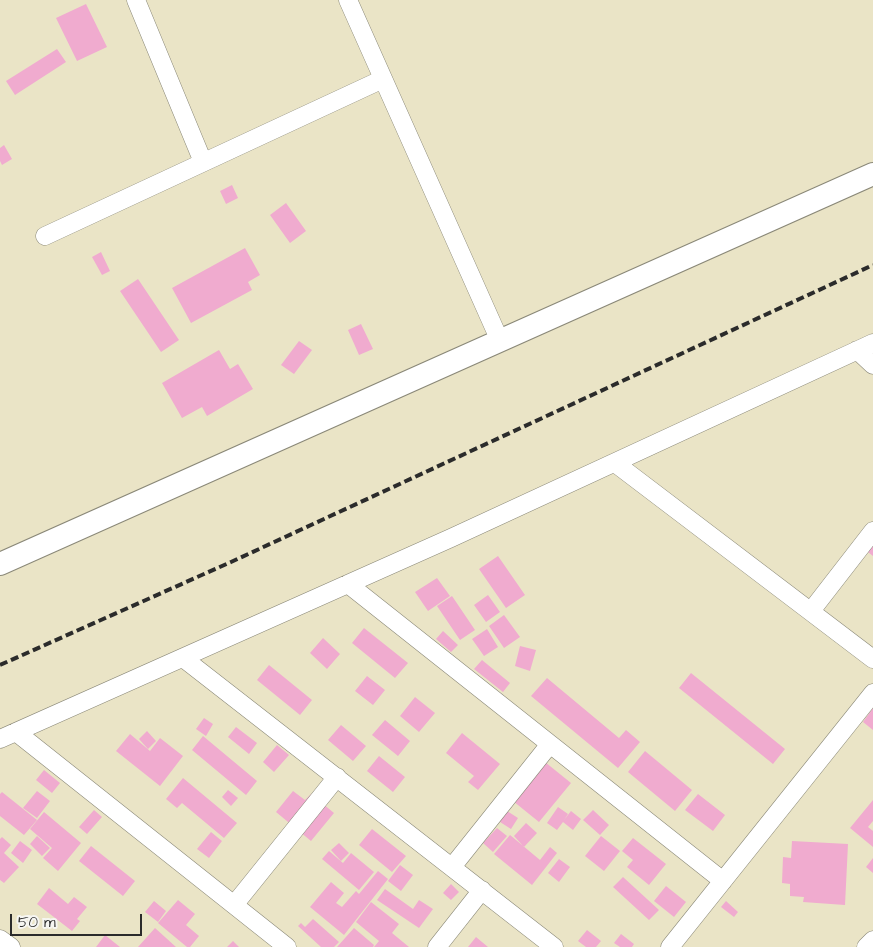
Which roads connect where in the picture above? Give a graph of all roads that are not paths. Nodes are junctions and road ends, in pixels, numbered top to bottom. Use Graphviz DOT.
graph roads {
  1 [pos="136,0"];
  2 [pos="348,0"];
  3 [pos="383,79"];
  4 [pos="203,162"];
  5 [pos="873,174"];
  6 [pos="45,236"];
  7 [pos="500,341"];
  8 [pos="865,347"];
  9 [pos="873,365"];
  10 [pos="615,463"];
  11 [pos="873,531"];
  12 [pos="0,564"];
  13 [pos="348,584"];
  14 [pos="811,611"];
  15 [pos="183,658"];
  16 [pos="873,659"];
  17 [pos="873,693"];
  18 [pos="16,732"];
  19 [pos="0,739"];
  20 [pos="550,744"];
  21 [pos="336,777"];
  22 [pos="452,867"];
  23 [pos="723,881"];
  24 [pos="482,890"];
  25 [pos="234,905"];
  26 [pos="0,939"];
  27 [pos="873,940"];
  28 [pos="11,947"];
  29 [pos="287,947"];
  30 [pos="437,947"];
  31 [pos="554,947"];
  32 [pos="670,947"];
  33 [pos="866,947"];
  1 -- 4 [label="street"];
  2 -- 3 [label="street"];
  3 -- 4 [label="street"];
  3 -- 7 [label="street"];
  4 -- 6 [label="street"];
  5 -- 7 [label="street"];
  7 -- 12 [label="street"];
  8 -- 9 [label="street"];
  8 -- 10 [label="street"];
  10 -- 13 [label="street"];
  10 -- 14 [label="street"];
  11 -- 14 [label="street"];
  13 -- 15 [label="street"];
  13 -- 20 [label="street"];
  14 -- 16 [label="street"];
  15 -- 18 [label="street"];
  15 -- 21 [label="street"];
  17 -- 23 [label="street"];
  18 -- 19 [label="street"];
  18 -- 25 [label="street"];
  20 -- 22 [label="street"];
  20 -- 23 [label="street"];
  21 -- 22 [label="street"];
  21 -- 25 [label="street"];
  22 -- 24 [label="street"];
  23 -- 32 [label="street"];
  24 -- 30 [label="street"];
  24 -- 31 [label="street"];
  25 -- 29 [label="street"];
  26 -- 28 [label="street"];
  27 -- 33 [label="street"];
}
